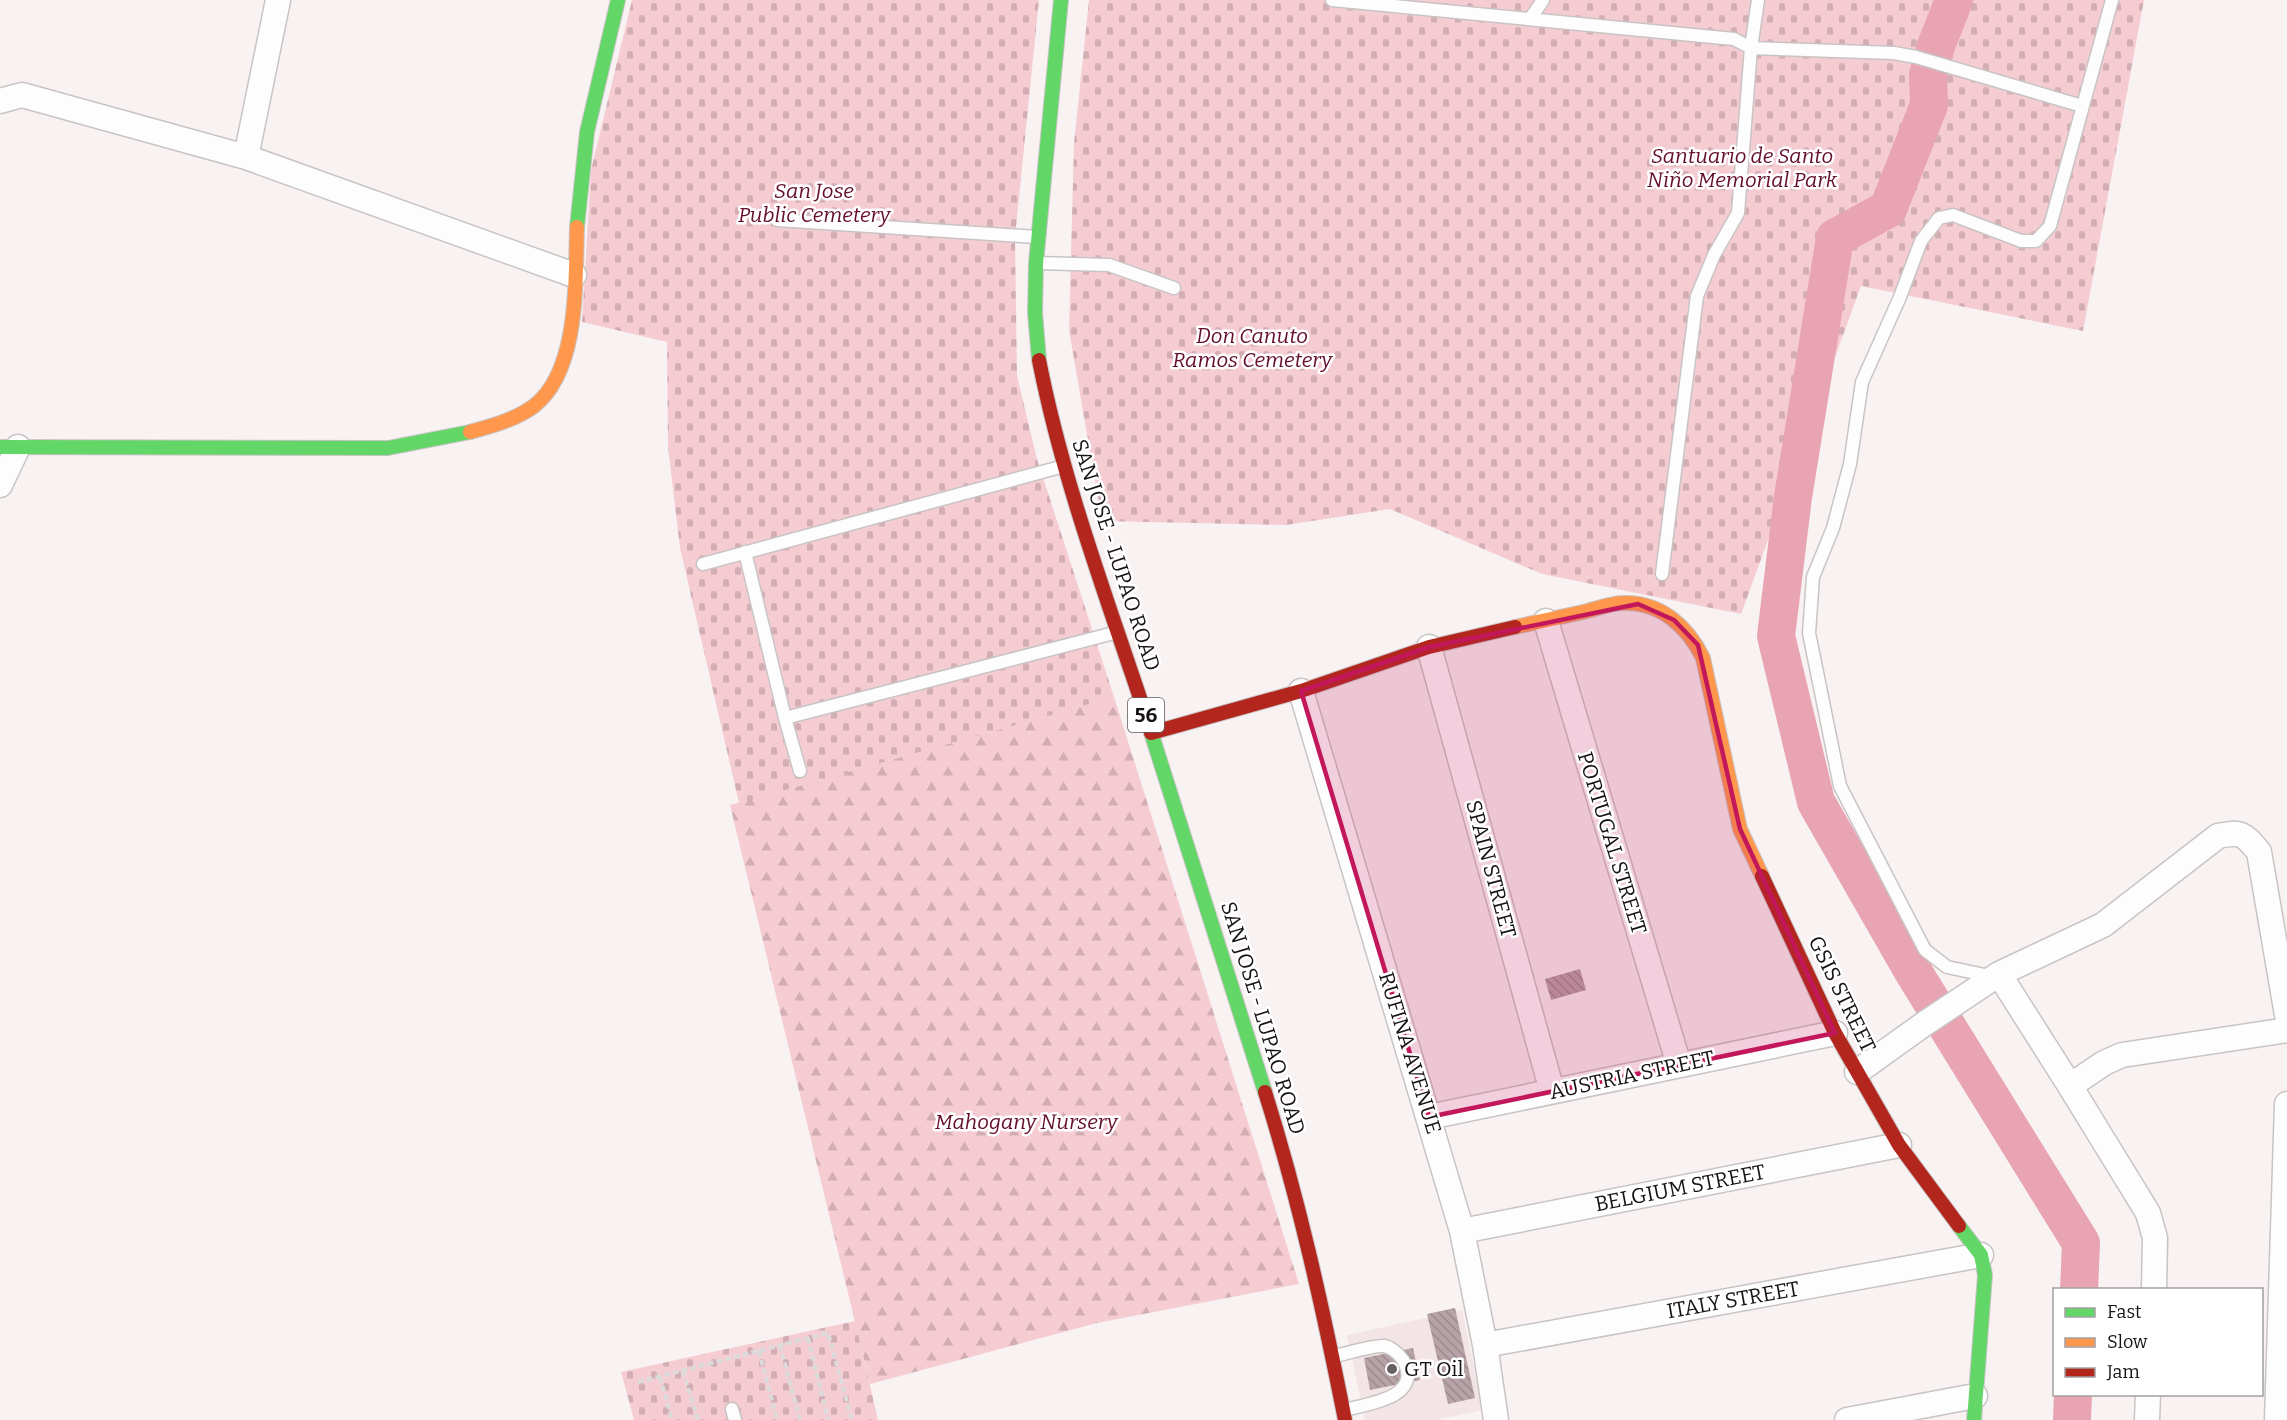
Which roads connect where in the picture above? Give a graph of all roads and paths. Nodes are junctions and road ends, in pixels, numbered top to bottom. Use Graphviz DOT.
graph roads {
  1 [pos="278,0"];
  2 [pos="618,0"];
  3 [pos="1061,0"];
  4 [pos="1332,0"];
  5 [pos="1543,0"];
  6 [pos="1758,0"];
  7 [pos="2112,0"];
  8 [pos="1436,5"];
  9 [pos="1530,19"];
  10 [pos="1751,48"];
  11 [pos="0,101"];
  12 [pos="2082,106"];
  13 [pos="246,158"];
  14 [pos="777,220"];
  15 [pos="1038,237"];
  16 [pos="1036,263"];
  17 [pos="574,275"];
  18 [pos="1174,288"];
  19 [pos="9,447"];
  20 [pos="1065,465"];
  21 [pos="0,485"];
  22 [pos="745,552"];
  23 [pos="703,564"];
  24 [pos="1662,574"];
  25 [pos="1546,621"];
  26 [pos="1119,632"];
  27 [pos="1429,647"];
  28 [pos="1301,692"];
  29 [pos="784,718"];
  30 [pos="1151,733"];
  31 [pos="800,771"];
  32 [pos="1997,976"];
  33 [pos="2287,1016"];
  34 [pos="2287,1030"];
  35 [pos="1835,1033"];
  36 [pos="1679,1065"];
  37 [pos="1857,1072"];
  38 [pos="2070,1086"];
  39 [pos="1552,1091"];
  40 [pos="2287,1104"];
  41 [pos="1429,1117"];
  42 [pos="1899,1144"];
  43 [pos="1462,1231"];
  44 [pos="1981,1255"];
  45 [pos="2154,1288"];
  46 [pos="808,1338"];
  47 [pos="780,1345"];
  48 [pos="1485,1345"];
  49 [pos="759,1351"];
  50 [pos="1332,1356"];
  51 [pos="2283,1362"];
  52 [pos="683,1371"];
  53 [pos="660,1377"];
  54 [pos="638,1382"];
  55 [pos="1975,1396"];
  56 [pos="2148,1396"];
  57 [pos="1344,1415"];
  58 [pos="672,1420"];
  59 [pos="698,1420"];
  60 [pos="777,1420"];
  61 [pos="800,1420"];
  62 [pos="828,1420"];
  63 [pos="852,1420"];
  64 [pos="1496,1420"];
  65 [pos="1847,1420"];
  66 [pos="1974,1420"];
  67 [pos="2147,1420"];
  68 [pos="2277,1420"];
  1 -- 13 [label="street"];
  2 -- 17 [label="main road"];
  3 -- 15 [label="main road, SAN JOSE - LUPAO ROAD / 56"];
  4 -- 8 [label="lane"];
  5 -- 9 [label="lane"];
  6 -- 10 [label="lane"];
  7 -- 12 [label="lane"];
  8 -- 9 [label="lane"];
  9 -- 10 [label="lane"];
  10 -- 12 [label="lane"];
  10 -- 24 [label="lane"];
  11 -- 13 [label="street"];
  12 -- 32 [label="lane"];
  13 -- 17 [label="street"];
  14 -- 15 [label="lane"];
  15 -- 16 [label="main road, SAN JOSE - LUPAO ROAD / 56"];
  16 -- 18 [label="lane"];
  16 -- 20 [label="main road, SAN JOSE - LUPAO ROAD / 56"];
  17 -- 19 [label="main road"];
  19 -- 21 [label="street"];
  20 -- 22 [label="lane"];
  20 -- 26 [label="main road, SAN JOSE - LUPAO ROAD / 56"];
  22 -- 23 [label="lane"];
  22 -- 29 [label="lane"];
  25 -- 27 [label="main road"];
  25 -- 35 [label="main road, GSIS STREET"];
  25 -- 36 [label="street, PORTUGAL STREET"];
  26 -- 29 [label="lane"];
  26 -- 30 [label="main road, SAN JOSE - LUPAO ROAD / 56"];
  27 -- 28 [label="main road"];
  27 -- 39 [label="street, SPAIN STREET"];
  28 -- 30 [label="main road"];
  28 -- 41 [label="street, RUFINA AVENUE"];
  29 -- 31 [label="lane"];
  30 -- 50 [label="main road, SAN JOSE - LUPAO ROAD / 56"];
  32 -- 33 [label="street"];
  32 -- 37 [label="street"];
  32 -- 38 [label="street"];
  34 -- 38 [label="street"];
  35 -- 36 [label="street, AUSTRIA STREET"];
  35 -- 37 [label="main road, GSIS STREET"];
  36 -- 39 [label="street, AUSTRIA STREET"];
  37 -- 42 [label="main road, GSIS STREET"];
  38 -- 45 [label="street"];
  39 -- 41 [label="street, AUSTRIA STREET"];
  40 -- 51 [label="street"];
  41 -- 43 [label="street, RUFINA AVENUE"];
  42 -- 43 [label="street, BELGIUM STREET"];
  42 -- 44 [label="main road, GSIS STREET"];
  43 -- 48 [label="street, RUFINA AVENUE"];
  44 -- 48 [label="street, ITALY STREET"];
  44 -- 55 [label="main road"];
  46 -- 47 [label="path"];
  46 -- 62 [label="path"];
  46 -- 63 [label="path"];
  47 -- 49 [label="path"];
  47 -- 61 [label="path"];
  48 -- 64 [label="street, RUFINA AVENUE"];
  49 -- 52 [label="path"];
  49 -- 60 [label="path"];
  50 -- 57 [label="main road, SAN JOSE - LUPAO ROAD / 56"];
  50 -- 57 [label="lane"];
  51 -- 68 [label="street"];
  52 -- 53 [label="path"];
  52 -- 59 [label="path"];
  53 -- 54 [label="path"];
  53 -- 58 [label="path"];
  55 -- 65 [label="street"];
  55 -- 66 [label="main road"];
  56 -- 67 [label="street"];
}
